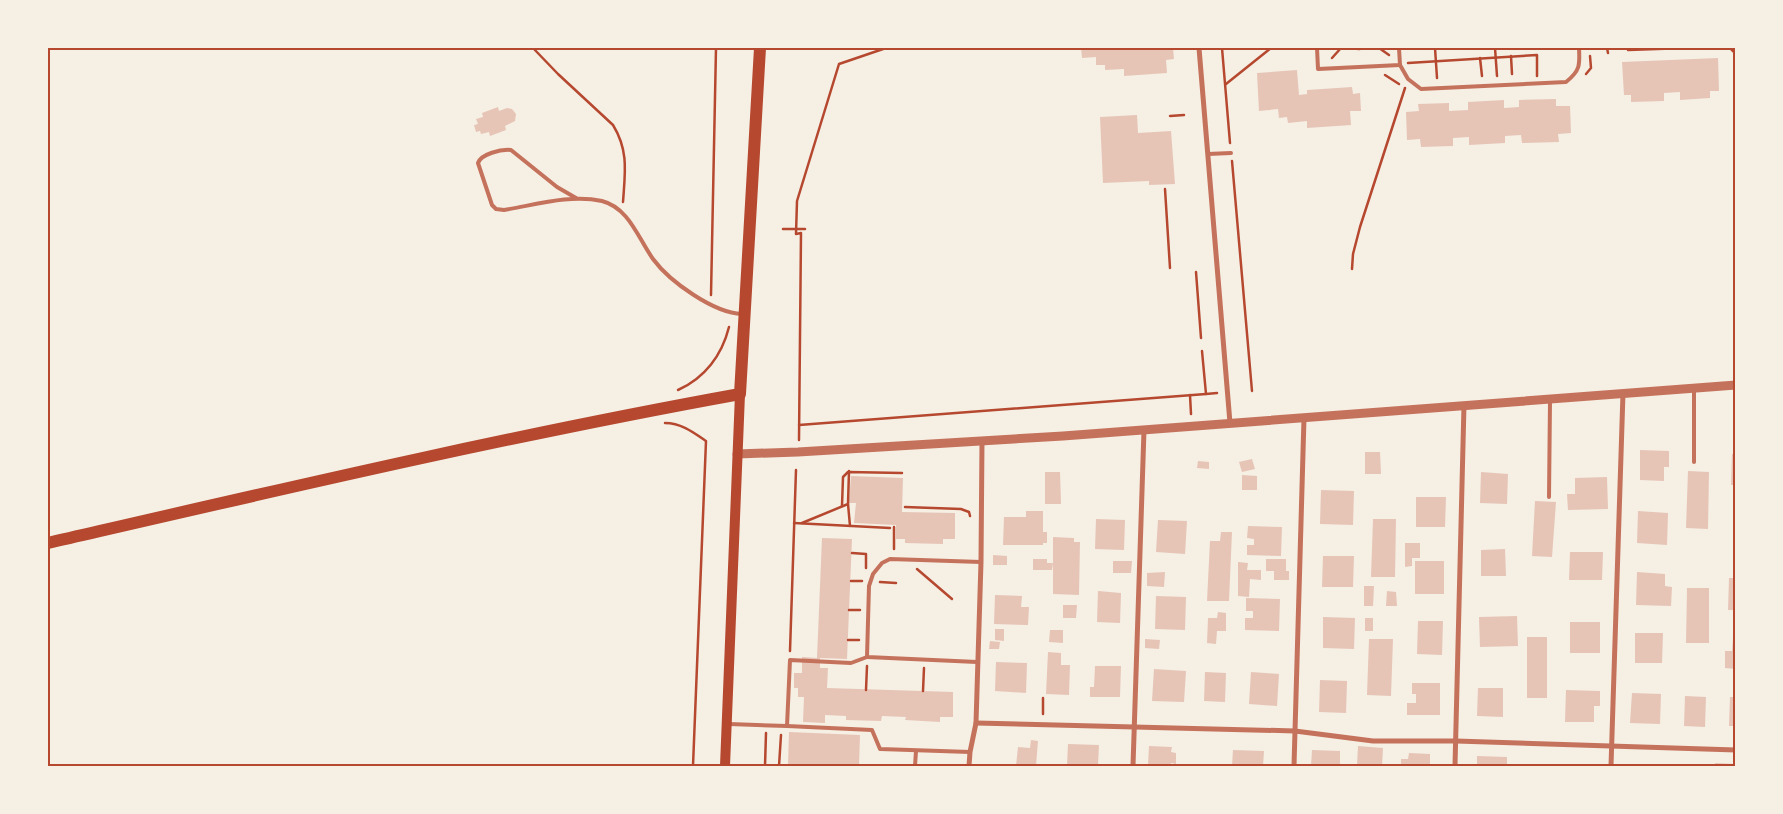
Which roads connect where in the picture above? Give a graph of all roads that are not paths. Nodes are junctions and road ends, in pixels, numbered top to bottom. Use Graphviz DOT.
graph roads {
  1 [pos="760,48"];
  2 [pos="1199,48"];
  3 [pos="1317,48"];
  4 [pos="1399,48"];
  5 [pos="1579,48"];
  6 [pos="1400,65"];
  7 [pos="1231,152"];
  8 [pos="1208,154"];
  9 [pos="576,198"];
  10 [pos="744,314"];
  11 [pos="1736,385"];
  12 [pos="1694,388"];
  13 [pos="1623,393"];
  14 [pos="740,394"];
  15 [pos="1550,398"];
  16 [pos="1464,404"];
  17 [pos="1304,417"];
  18 [pos="1230,423"];
  19 [pos="1144,429"];
  20 [pos="982,440"];
  21 [pos="737,454"];
  22 [pos="1694,462"];
  23 [pos="1549,497"];
  24 [pos="48,543"];
  25 [pos="981,562"];
  26 [pos="867,657"];
  27 [pos="977,662"];
  28 [pos="976,723"];
  29 [pos="727,724"];
  30 [pos="787,726"];
  31 [pos="1135,726"];
  32 [pos="1296,731"];
  33 [pos="1456,741"];
  34 [pos="1611,745"];
  35 [pos="916,750"];
  36 [pos="1736,750"];
  37 [pos="970,752"];
  38 [pos="725,766"];
  39 [pos="915,766"];
  40 [pos="969,766"];
  41 [pos="1133,766"];
  42 [pos="1294,766"];
  43 [pos="1455,766"];
  44 [pos="1611,766"];
  1 -- 10 [label="main road"];
  2 -- 8 [label="street"];
  3 -- 6 [label="lane"];
  4 -- 6 [label="lane"];
  5 -- 6 [label="lane"];
  7 -- 8 [label="lane"];
  8 -- 18 [label="street"];
  9 -- 9 [label="lane"];
  9 -- 10 [label="lane"];
  10 -- 14 [label="main road"];
  11 -- 12 [label="street"];
  12 -- 13 [label="street"];
  12 -- 22 [label="lane"];
  13 -- 15 [label="street"];
  13 -- 34 [label="street"];
  14 -- 21 [label="main road"];
  14 -- 24 [label="main road"];
  15 -- 16 [label="street"];
  15 -- 23 [label="lane"];
  16 -- 17 [label="street"];
  16 -- 33 [label="street"];
  17 -- 18 [label="street"];
  17 -- 32 [label="street"];
  18 -- 19 [label="street"];
  19 -- 20 [label="street"];
  19 -- 31 [label="street"];
  20 -- 21 [label="street"];
  20 -- 25 [label="street"];
  21 -- 29 [label="main road"];
  25 -- 26 [label="lane"];
  25 -- 27 [label="street"];
  26 -- 27 [label="lane"];
  26 -- 30 [label="lane"];
  27 -- 28 [label="street"];
  28 -- 31 [label="street"];
  28 -- 37 [label="street"];
  29 -- 30 [label="lane"];
  29 -- 38 [label="main road"];
  30 -- 35 [label="lane"];
  31 -- 32 [label="street"];
  31 -- 41 [label="street"];
  32 -- 33 [label="street"];
  32 -- 42 [label="street"];
  33 -- 34 [label="street"];
  33 -- 43 [label="street"];
  34 -- 36 [label="street"];
  34 -- 44 [label="street"];
  35 -- 37 [label="lane"];
  35 -- 39 [label="lane"];
  37 -- 40 [label="street"];
}
